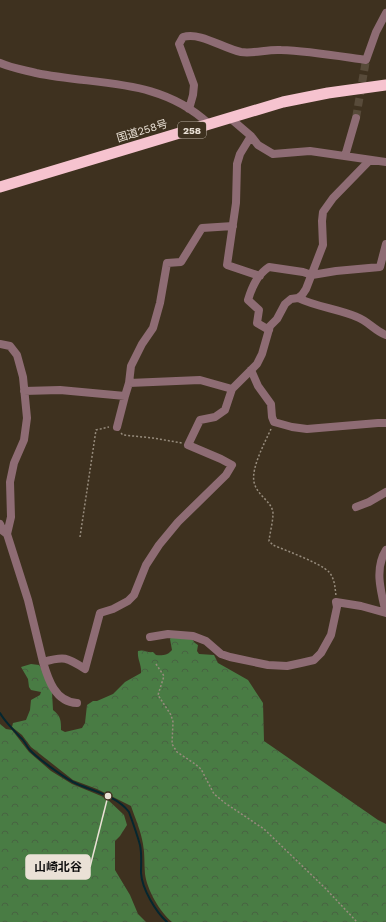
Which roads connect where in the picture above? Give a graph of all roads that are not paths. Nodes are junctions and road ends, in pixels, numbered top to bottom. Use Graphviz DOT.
graph roads {
  1 [pos="386,13"];
  2 [pos="0,63"];
  3 [pos="386,85"];
  4 [pos="189,108"];
  5 [pos="230,118"];
  6 [pos="356,118"];
  7 [pos="209,124"];
  8 [pos="251,136"];
  9 [pos="345,156"];
  10 [pos="370,160"];
  11 [pos="386,162"];
  12 [pos="0,187"];
  13 [pos="233,226"];
  14 [pos="386,244"];
  15 [pos="312,275"];
  16 [pos="260,276"];
  17 [pos="298,298"];
  18 [pos="269,330"];
  19 [pos="386,335"];
  20 [pos="0,344"];
  21 [pos="251,370"];
  22 [pos="129,384"];
  23 [pos="232,389"];
  24 [pos="24,391"];
  25 [pos="125,396"];
  26 [pos="386,423"];
  27 [pos="117,427"];
  28 [pos="386,492"];
  29 [pos="356,507"];
  30 [pos="0,524"];
  31 [pos="4,535"];
  32 [pos="386,550"];
  33 [pos="150,637"];
  34 [pos="43,662"];
  35 [pos="76,703"];
  1 -- 4 [label="street"];
  2 -- 4 [label="street"];
  3 -- 5 [label="highway, 国道258号 / 258"];
  4 -- 7 [label="street"];
  5 -- 7 [label="highway, 国道258号 / 258"];
  5 -- 8 [label="street"];
  6 -- 9 [label="street"];
  7 -- 12 [label="highway, 国道258号 / 258"];
  8 -- 9 [label="street"];
  8 -- 13 [label="street"];
  9 -- 10 [label="street"];
  10 -- 11 [label="street"];
  10 -- 15 [label="street"];
  13 -- 16 [label="street"];
  13 -- 22 [label="street"];
  14 -- 15 [label="street"];
  15 -- 16 [label="street"];
  15 -- 17 [label="street"];
  16 -- 18 [label="street"];
  17 -- 18 [label="street"];
  17 -- 19 [label="street"];
  18 -- 21 [label="street"];
  20 -- 24 [label="street"];
  21 -- 23 [label="street"];
  21 -- 26 [label="street"];
  22 -- 23 [label="street"];
  22 -- 25 [label="street"];
  23 -- 34 [label="street"];
  24 -- 25 [label="street"];
  24 -- 31 [label="street"];
  25 -- 27 [label="street"];
  28 -- 29 [label="street"];
  30 -- 31 [label="street"];
  31 -- 34 [label="street"];
  32 -- 33 [label="street"];
  34 -- 35 [label="street"];
}
